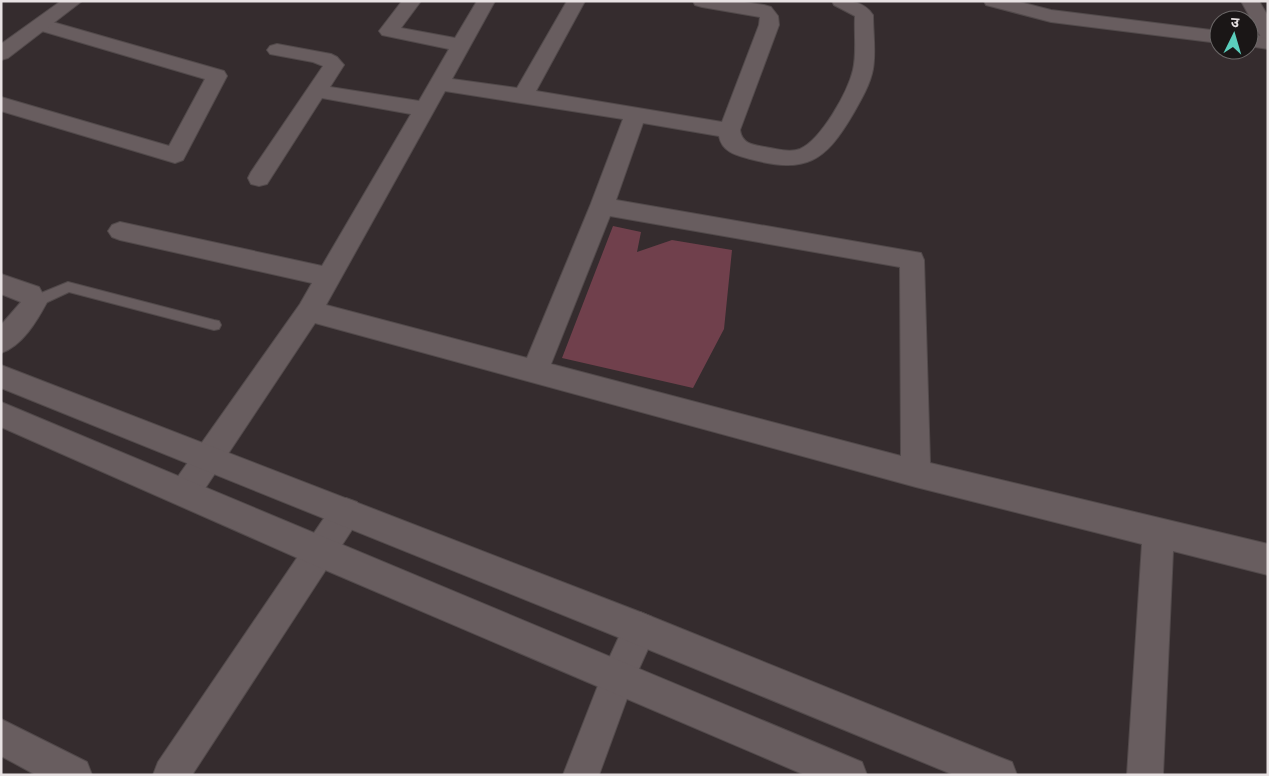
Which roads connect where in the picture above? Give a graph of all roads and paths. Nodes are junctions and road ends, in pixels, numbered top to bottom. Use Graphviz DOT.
graph roads {
  1 [pos="73,1"];
  2 [pos="412,1"];
  3 [pos="486,1"];
  4 [pos="576,1"];
  5 [pos="702,1"];
  6 [pos="841,1"];
  7 [pos="1250,1"];
  8 [pos="1004,3"];
  9 [pos="42,25"];
  10 [pos="1268,34"];
  11 [pos="1209,36"];
  12 [pos="461,45"];
  13 [pos="277,50"];
  14 [pos="3,52"];
  15 [pos="439,84"];
  16 [pos="317,92"];
  17 [pos="523,96"];
  18 [pos="1,104"];
  19 [pos="424,109"];
  20 [pos="636,114"];
  21 [pos="730,130"];
  22 [pos="259,178"];
  23 [pos="602,206"];
  24 [pos="120,231"];
  25 [pos="328,276"];
  26 [pos="1,284"];
  27 [pos="34,302"];
  28 [pos="309,310"];
  29 [pos="214,325"];
  30 [pos="1,342"];
  31 [pos="534,372"];
  32 [pos="1,376"];
  33 [pos="1,414"];
  34 [pos="209,457"];
  35 [pos="916,473"];
  36 [pos="185,492"];
  37 [pos="346,512"];
  38 [pos="1158,533"];
  39 [pos="320,552"];
  40 [pos="1268,560"];
  41 [pos="640,629"];
  42 [pos="618,677"];
  43 [pos="1,737"];
  44 [pos="74,775"];
  45 [pos="171,775"];
  46 [pos="581,775"];
  47 [pos="849,775"];
  48 [pos="999,775"];
  49 [pos="1145,775"];
  1 -- 9 [label="street"];
  2 -- 12 [label="street"];
  3 -- 12 [label="street"];
  4 -- 17 [label="street"];
  5 -- 21 [label="street"];
  6 -- 21 [label="street"];
  7 -- 10 [label="street"];
  8 -- 11 [label="street"];
  9 -- 14 [label="street"];
  9 -- 18 [label="street"];
  12 -- 15 [label="street"];
  13 -- 16 [label="street"];
  15 -- 17 [label="street"];
  15 -- 19 [label="street"];
  16 -- 19 [label="street"];
  16 -- 22 [label="street"];
  17 -- 20 [label="street"];
  19 -- 25 [label="street"];
  20 -- 21 [label="street"];
  20 -- 23 [label="street"];
  23 -- 31 [label="street"];
  23 -- 35 [label="street"];
  24 -- 25 [label="street"];
  25 -- 28 [label="street"];
  26 -- 27 [label="street"];
  27 -- 29 [label="lane"];
  27 -- 30 [label="street"];
  28 -- 31 [label="street"];
  28 -- 34 [label="street"];
  31 -- 35 [label="street"];
  32 -- 34 [label="street"];
  33 -- 36 [label="street"];
  34 -- 36 [label="street"];
  34 -- 37 [label="street"];
  35 -- 38 [label="street"];
  36 -- 39 [label="street"];
  37 -- 39 [label="street"];
  37 -- 41 [label="street"];
  38 -- 40 [label="street"];
  38 -- 49 [label="street"];
  39 -- 42 [label="street"];
  39 -- 45 [label="street"];
  41 -- 42 [label="street"];
  41 -- 48 [label="street"];
  42 -- 46 [label="street"];
  42 -- 47 [label="street"];
  43 -- 44 [label="street"];
}
